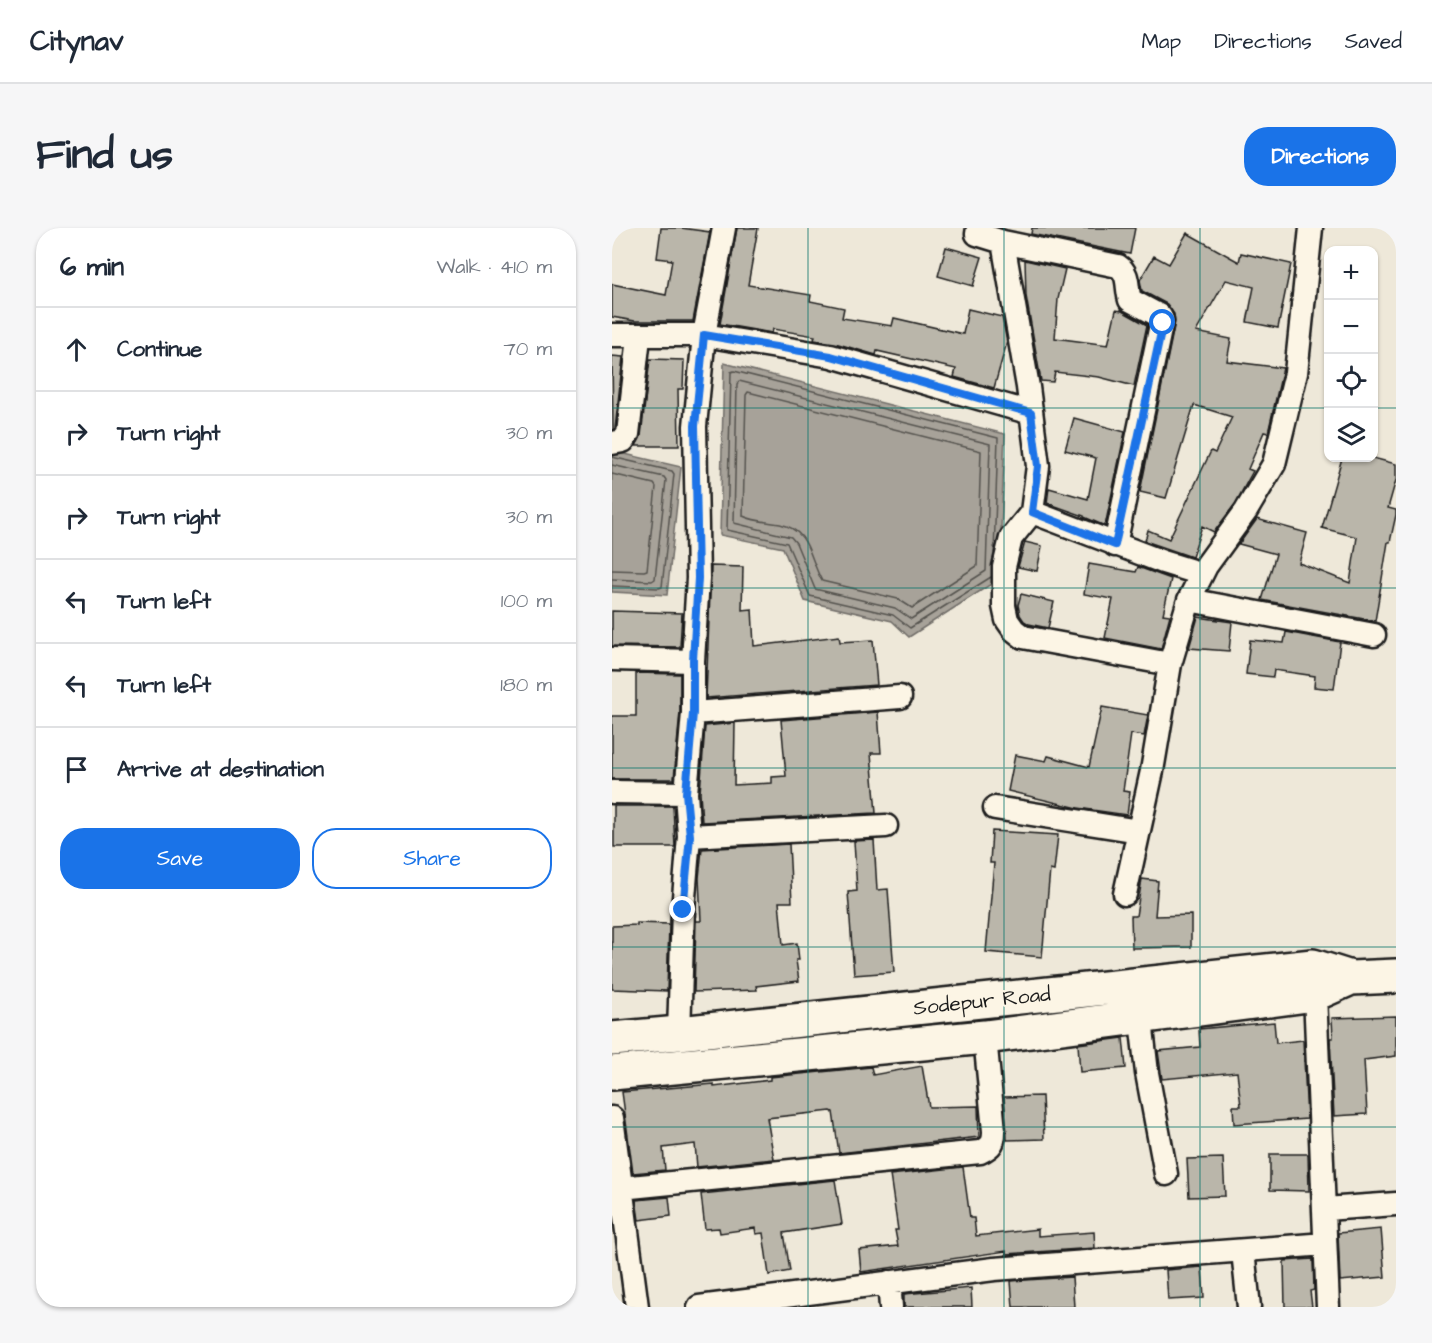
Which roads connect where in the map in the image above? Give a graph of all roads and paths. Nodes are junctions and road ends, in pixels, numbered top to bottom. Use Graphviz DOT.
graph roads {
  1 [pos="724,228"];
  2 [pos="978,228"];
  3 [pos="1311,228"];
  4 [pos="1003,242"];
  5 [pos="612,335"];
  6 [pos="704,335"];
  7 [pos="639,337"];
  8 [pos="1031,413"];
  9 [pos="612,443"];
  10 [pos="1032,512"];
  11 [pos="1115,545"];
  12 [pos="1202,574"];
  13 [pos="1190,600"];
  14 [pos="1374,635"];
  15 [pos="612,658"];
  16 [pos="693,660"];
  17 [pos="1170,664"];
  18 [pos="900,697"];
  19 [pos="693,713"];
  20 [pos="612,792"];
  21 [pos="686,793"];
  22 [pos="995,808"];
  23 [pos="886,826"];
  24 [pos="1139,831"];
  25 [pos="690,836"];
  26 [pos="1125,894"];
  27 [pos="1396,976"];
  28 [pos="1314,980"];
  29 [pos="1142,1029"];
  30 [pos="679,1033"];
  31 [pos="985,1037"];
  32 [pos="612,1039"];
  33 [pos="612,1073"];
  34 [pos="612,1118"];
  35 [pos="1166,1174"];
  36 [pos="619,1200"];
  37 [pos="1396,1204"];
  38 [pos="1324,1209"];
  39 [pos="1325,1244"];
  40 [pos="1243,1251"];
  41 [pos="889,1282"];
  42 [pos="637,1307"];
  43 [pos="699,1307"];
  44 [pos="891,1307"];
  45 [pos="1249,1307"];
  46 [pos="1328,1307"];
  1 -- 6 [label="street"];
  2 -- 4 [label="street"];
  3 -- 12 [label="street"];
  4 -- 8 [label="street"];
  4 -- 11 [label="street"];
  5 -- 7 [label="street"];
  6 -- 7 [label="street"];
  6 -- 8 [label="street"];
  6 -- 16 [label="street"];
  7 -- 9 [label="street"];
  8 -- 10 [label="street"];
  10 -- 11 [label="street"];
  10 -- 17 [label="street"];
  11 -- 12 [label="street"];
  12 -- 13 [label="street"];
  13 -- 14 [label="street"];
  13 -- 17 [label="street"];
  15 -- 16 [label="street"];
  16 -- 19 [label="street"];
  17 -- 24 [label="street"];
  18 -- 19 [label="street"];
  19 -- 21 [label="street"];
  20 -- 21 [label="street"];
  21 -- 25 [label="street"];
  22 -- 24 [label="street"];
  23 -- 25 [label="street"];
  24 -- 26 [label="street"];
  25 -- 30 [label="street"];
  27 -- 28 [label="main road, Sodepur Road"];
  28 -- 30 [label="main road, Sodepur Road"];
  28 -- 31 [label="main road"];
  28 -- 38 [label="street"];
  29 -- 35 [label="street"];
  30 -- 32 [label="main road, Sodepur Road"];
  31 -- 33 [label="main road"];
  31 -- 36 [label="street"];
  34 -- 36 [label="street"];
  36 -- 42 [label="street"];
  37 -- 38 [label="street"];
  38 -- 39 [label="street"];
  39 -- 40 [label="street"];
  39 -- 46 [label="street"];
  40 -- 41 [label="street"];
  40 -- 45 [label="street"];
  41 -- 43 [label="street"];
  41 -- 44 [label="street"];
}
